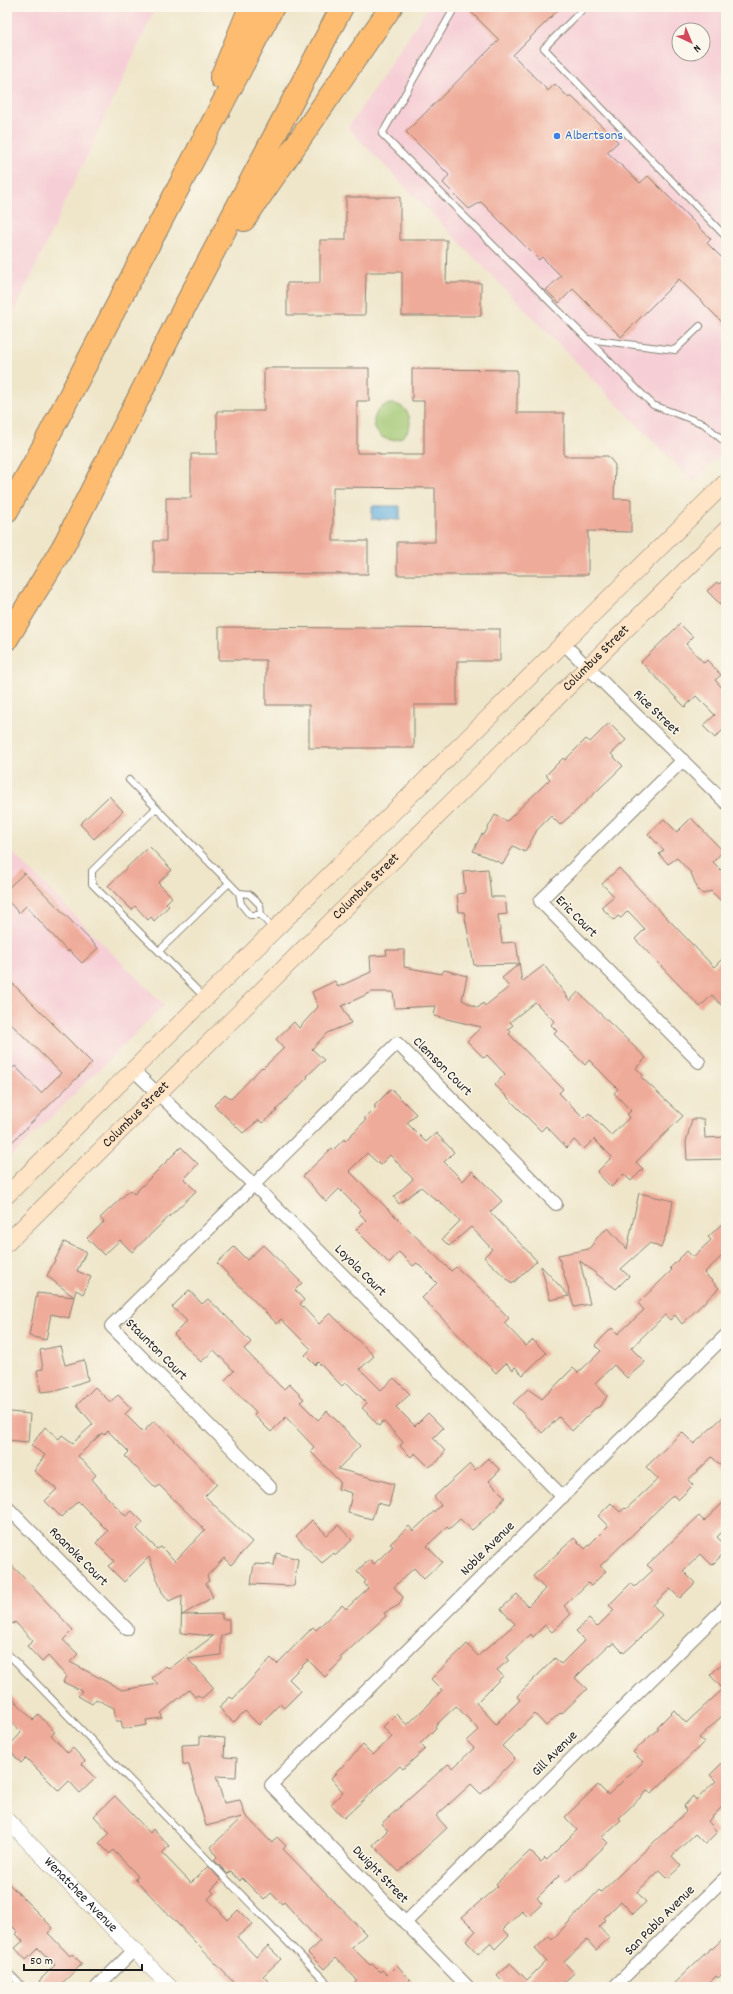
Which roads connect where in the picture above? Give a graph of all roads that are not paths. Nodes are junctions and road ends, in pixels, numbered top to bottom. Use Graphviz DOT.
graph roads {
  1 [pos="250,7"];
  2 [pos="273,7"];
  3 [pos="342,7"];
  4 [pos="391,7"];
  5 [pos="455,7"];
  6 [pos="585,7"];
  7 [pos="181,181"];
  8 [pos="726,237"];
  9 [pos="184,308"];
  10 [pos="700,326"];
  11 [pos="587,339"];
  12 [pos="726,443"];
  13 [pos="726,482"];
  14 [pos="7,511"];
  15 [pos="726,530"];
  16 [pos="7,639"];
  17 [pos="564,644"];
  18 [pos="589,668"];
  19 [pos="683,760"];
  20 [pos="129,780"];
  21 [pos="726,803"];
  22 [pos="156,808"];
  23 [pos="229,883"];
  24 [pos="239,893"];
  25 [pos="261,915"];
  26 [pos="274,930"];
  27 [pos="159,951"];
  28 [pos="206,998"];
  29 [pos="699,1062"];
  30 [pos="133,1070"];
  31 [pos="158,1094"];
  32 [pos="254,1185"];
  33 [pos="7,1195"];
  34 [pos="556,1204"];
  35 [pos="7,1243"];
  36 [pos="726,1335"];
  37 [pos="270,1487"];
  38 [pos="563,1496"];
  39 [pos="7,1507"];
  40 [pos="726,1606"];
  41 [pos="127,1629"];
  42 [pos="7,1653"];
  43 [pos="271,1785"];
  44 [pos="7,1820"];
  45 [pos="726,1876"];
  46 [pos="405,1923"];
  47 [pos="134,1950"];
  48 [pos="7,1971"];
  49 [pos="23,1987"];
  50 [pos="97,1987"];
  51 [pos="170,1987"];
  52 [pos="331,1987"];
  53 [pos="468,1987"];
  54 [pos="614,1987"];
  1 -- 7 [label="highway"];
  2 -- 7 [label="highway"];
  3 -- 9 [label="highway"];
  4 -- 9 [label="highway"];
  5 -- 11 [label="lane"];
  6 -- 8 [label="lane"];
  7 -- 14 [label="highway"];
  9 -- 16 [label="highway"];
  10 -- 11 [label="lane"];
  11 -- 12 [label="lane"];
  13 -- 17 [label="main road"];
  15 -- 18 [label="main road, Columbus Street"];
  17 -- 18 [label="street, Rice Street"];
  17 -- 26 [label="main road"];
  18 -- 19 [label="street, Rice Street"];
  18 -- 31 [label="main road, Columbus Street"];
  19 -- 21 [label="street, Rice Street"];
  19 -- 29 [label="street, Eric Court"];
  20 -- 22 [label="lane"];
  22 -- 23 [label="lane"];
  22 -- 27 [label="lane"];
  23 -- 24 [label="lane"];
  23 -- 27 [label="lane"];
  24 -- 25 [label="lane"];
  24 -- 25 [label="lane"];
  25 -- 26 [label="lane"];
  26 -- 28 [label="main road"];
  27 -- 28 [label="lane"];
  28 -- 30 [label="main road"];
  30 -- 31 [label="street, Loyola Court"];
  30 -- 33 [label="main road"];
  31 -- 32 [label="street, Loyola Court"];
  31 -- 35 [label="main road, Columbus Street"];
  32 -- 34 [label="street, Clemson Court"];
  32 -- 37 [label="street, Staunton Court"];
  32 -- 38 [label="street, Loyola Court"];
  36 -- 38 [label="street, Noble Avenue"];
  38 -- 43 [label="street, Noble Avenue"];
  39 -- 41 [label="street, Roanoke Court"];
  40 -- 46 [label="street, Gill Avenue"];
  42 -- 52 [label="lane"];
  43 -- 46 [label="street, Dwight Street"];
  44 -- 47 [label="street, Wenatchee Avenue"];
  45 -- 54 [label="street, San Pablo Avenue"];
  46 -- 53 [label="street, Dwight Street"];
  47 -- 50 [label="street"];
  47 -- 51 [label="street, Wenatchee Avenue"];
  48 -- 49 [label="lane"];
}
